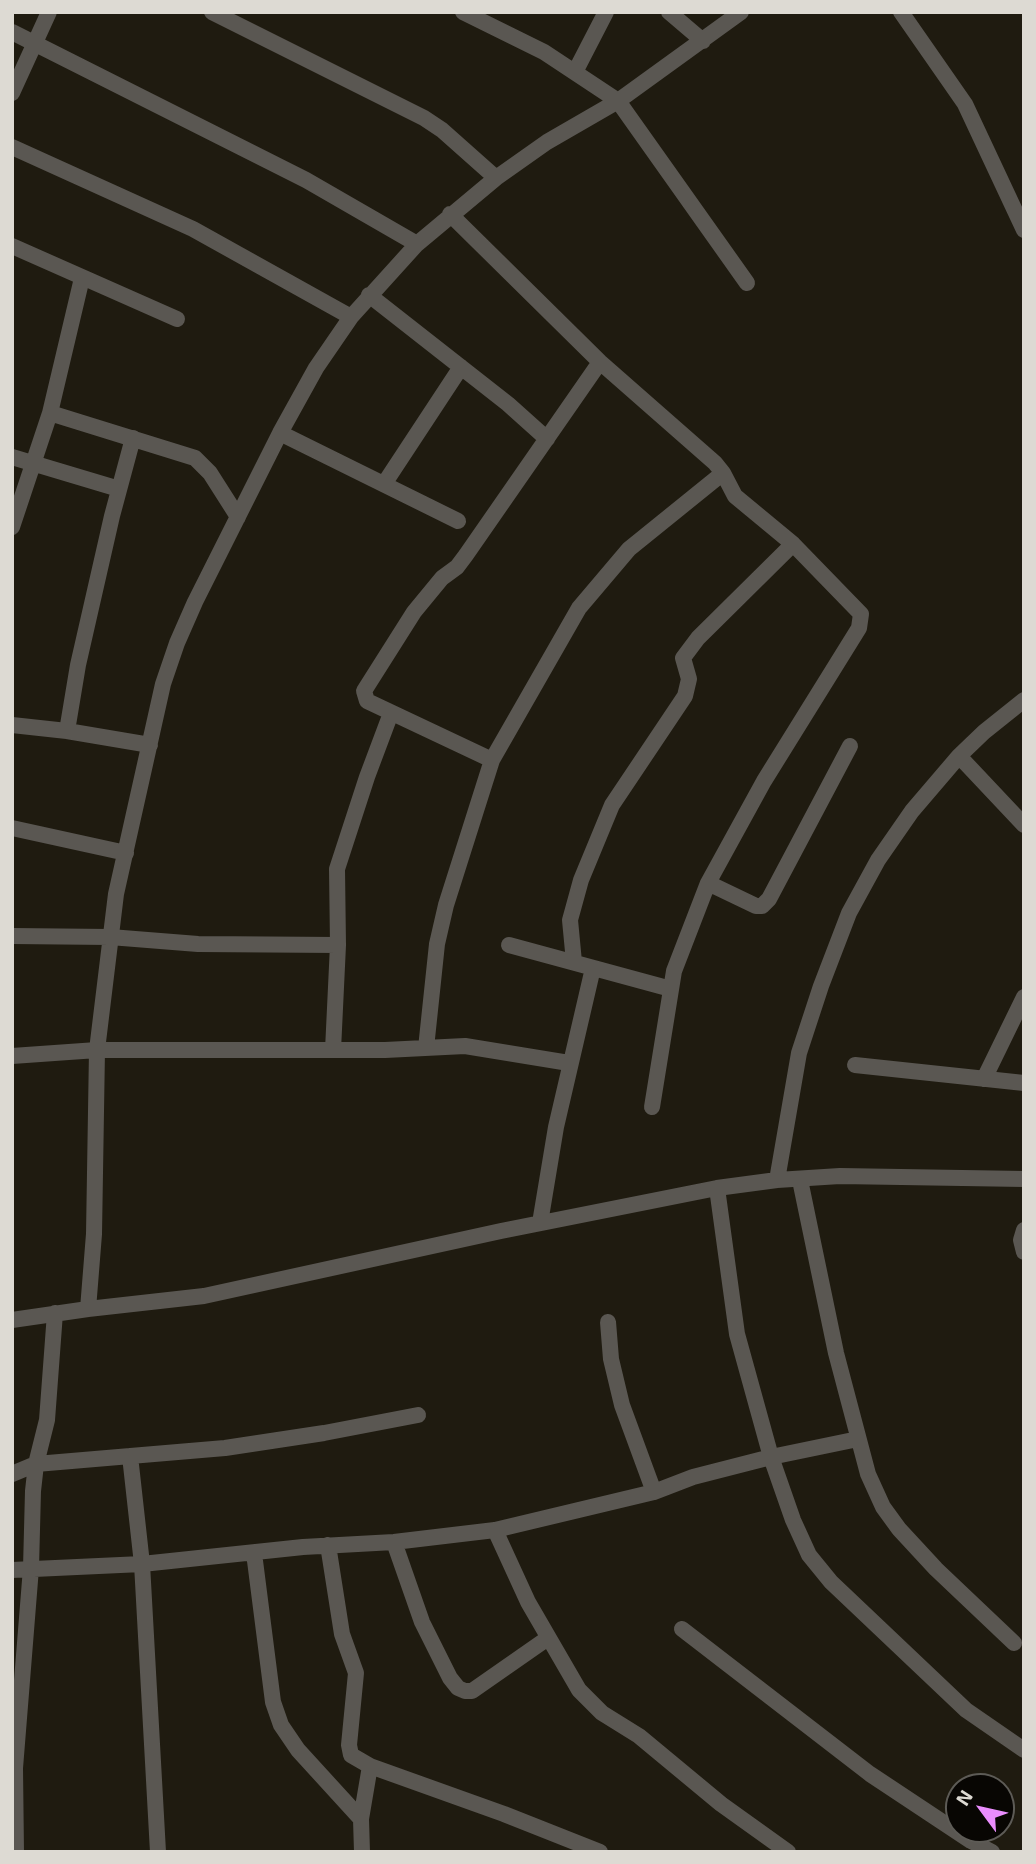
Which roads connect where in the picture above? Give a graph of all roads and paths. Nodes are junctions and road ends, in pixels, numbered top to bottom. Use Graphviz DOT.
graph roads {
  1 [pos="49,12"];
  2 [pos="212,12"];
  3 [pos="463,12"];
  4 [pos="606,12"];
  5 [pos="669,12"];
  6 [pos="741,12"];
  7 [pos="901,12"];
  8 [pos="12,32"];
  9 [pos="703,41"];
  10 [pos="34,43"];
  11 [pos="575,72"];
  12 [pos="12,93"];
  13 [pos="618,101"];
  14 [pos="12,147"];
  15 [pos="496,178"];
  16 [pos="450,214"];
  17 [pos="1024,230"];
  18 [pos="417,243"];
  19 [pos="12,246"];
  20 [pos="82,278"];
  21 [pos="747,283"];
  22 [pos="369,295"];
  23 [pos="351,317"];
  24 [pos="177,319"];
  25 [pos="600,362"];
  26 [pos="461,367"];
  27 [pos="50,413"];
  28 [pos="279,433"];
  29 [pos="133,439"];
  30 [pos="547,439"];
  31 [pos="12,457"];
  32 [pos="35,464"];
  33 [pos="723,473"];
  34 [pos="384,484"];
  35 [pos="119,489"];
  36 [pos="238,517"];
  37 [pos="458,521"];
  38 [pos="12,527"];
  39 [pos="793,544"];
  40 [pos="1024,700"];
  41 [pos="390,713"];
  42 [pos="12,725"];
  43 [pos="67,730"];
  44 [pos="150,745"];
  45 [pos="850,746"];
  46 [pos="960,756"];
  47 [pos="492,760"];
  48 [pos="1024,825"];
  49 [pos="12,828"];
  50 [pos="126,853"];
  51 [pos="708,883"];
  52 [pos="12,936"];
  53 [pos="110,937"];
  54 [pos="338,945"];
  55 [pos="509,945"];
  56 [pos="574,962"];
  57 [pos="593,968"];
  58 [pos="671,989"];
  59 [pos="1024,997"];
  60 [pos="426,1048"];
  61 [pos="97,1050"];
  62 [pos="333,1050"];
  63 [pos="12,1056"];
  64 [pos="569,1063"];
  65 [pos="855,1065"];
  66 [pos="984,1079"];
  67 [pos="1024,1083"];
  68 [pos="652,1107"];
  69 [pos="1024,1179"];
  70 [pos="777,1180"];
  71 [pos="800,1180"];
  72 [pos="717,1188"];
  73 [pos="540,1223"];
  74 [pos="1024,1230"];
  75 [pos="1024,1252"];
  76 [pos="88,1309"];
  77 [pos="55,1313"];
  78 [pos="12,1320"];
  79 [pos="608,1322"];
  80 [pos="418,1415"];
  81 [pos="858,1439"];
  82 [pos="130,1456"];
  83 [pos="771,1457"];
  84 [pos="36,1464"];
  85 [pos="12,1476"];
  86 [pos="33,1490"];
  87 [pos="654,1492"];
  88 [pos="495,1530"];
  89 [pos="394,1542"];
  90 [pos="328,1545"];
  91 [pos="254,1553"];
  92 [pos="142,1564"];
  93 [pos="31,1568"];
  94 [pos="12,1570"];
  95 [pos="682,1629"];
  96 [pos="548,1638"];
  97 [pos="1014,1643"];
  98 [pos="1024,1750"];
  99 [pos="370,1766"];
  100 [pos="360,1819"];
  101 [pos="16,1852"];
  102 [pos="158,1852"];
  103 [pos="362,1852"];
  104 [pos="600,1852"];
  105 [pos="788,1852"];
  106 [pos="992,1852"];
  1 -- 10 [label="street"];
  2 -- 15 [label="street"];
  3 -- 11 [label="street"];
  4 -- 11 [label="street"];
  5 -- 9 [label="street"];
  6 -- 9 [label="street"];
  7 -- 17 [label="street"];
  8 -- 10 [label="street"];
  9 -- 13 [label="street"];
  10 -- 12 [label="street"];
  10 -- 18 [label="street"];
  11 -- 13 [label="street"];
  13 -- 15 [label="street"];
  13 -- 21 [label="street"];
  14 -- 23 [label="street"];
  15 -- 16 [label="street"];
  16 -- 18 [label="street"];
  16 -- 25 [label="street"];
  18 -- 22 [label="street"];
  19 -- 20 [label="street"];
  20 -- 24 [label="street"];
  20 -- 27 [label="street"];
  22 -- 23 [label="street"];
  22 -- 26 [label="street"];
  23 -- 28 [label="street"];
  25 -- 30 [label="street"];
  25 -- 33 [label="street"];
  26 -- 30 [label="street"];
  26 -- 34 [label="street"];
  27 -- 29 [label="street"];
  27 -- 32 [label="street"];
  28 -- 34 [label="street"];
  28 -- 36 [label="street"];
  29 -- 35 [label="street"];
  29 -- 36 [label="street"];
  30 -- 41 [label="street"];
  31 -- 32 [label="street"];
  32 -- 35 [label="street"];
  32 -- 38 [label="street"];
  33 -- 39 [label="street"];
  33 -- 47 [label="street"];
  34 -- 37 [label="street"];
  35 -- 43 [label="street"];
  36 -- 44 [label="street"];
  39 -- 51 [label="street"];
  39 -- 56 [label="street"];
  40 -- 46 [label="street"];
  41 -- 47 [label="street"];
  41 -- 54 [label="street"];
  42 -- 43 [label="street"];
  43 -- 44 [label="street"];
  44 -- 50 [label="street"];
  45 -- 51 [label="street"];
  46 -- 48 [label="street"];
  46 -- 70 [label="street"];
  47 -- 60 [label="street"];
  49 -- 50 [label="street"];
  50 -- 53 [label="street"];
  51 -- 58 [label="street"];
  52 -- 53 [label="street"];
  53 -- 54 [label="street"];
  53 -- 61 [label="street"];
  54 -- 62 [label="street"];
  55 -- 56 [label="street"];
  56 -- 57 [label="street"];
  57 -- 58 [label="street"];
  57 -- 64 [label="street"];
  58 -- 68 [label="street"];
  59 -- 66 [label="street"];
  60 -- 62 [label="street"];
  60 -- 64 [label="street"];
  61 -- 62 [label="street"];
  61 -- 63 [label="street"];
  61 -- 76 [label="street"];
  64 -- 73 [label="street"];
  65 -- 66 [label="street"];
  66 -- 67 [label="street"];
  69 -- 71 [label="street"];
  70 -- 71 [label="street"];
  70 -- 72 [label="street"];
  71 -- 81 [label="street"];
  72 -- 73 [label="street"];
  72 -- 83 [label="street"];
  73 -- 76 [label="street"];
  74 -- 75 [label="street"];
  76 -- 77 [label="street"];
  77 -- 78 [label="street"];
  77 -- 84 [label="street"];
  79 -- 87 [label="street"];
  80 -- 82 [label="street"];
  81 -- 83 [label="street"];
  81 -- 97 [label="street"];
  82 -- 84 [label="street"];
  82 -- 92 [label="street"];
  83 -- 87 [label="street"];
  83 -- 98 [label="street"];
  84 -- 85 [label="street"];
  84 -- 86 [label="street"];
  85 -- 86 [label="street"];
  86 -- 93 [label="street"];
  87 -- 88 [label="street"];
  88 -- 89 [label="street"];
  88 -- 96 [label="street"];
  89 -- 90 [label="street"];
  89 -- 96 [label="street"];
  90 -- 91 [label="street"];
  90 -- 99 [label="street"];
  91 -- 92 [label="street"];
  91 -- 100 [label="street"];
  92 -- 93 [label="street"];
  92 -- 102 [label="street"];
  93 -- 94 [label="street"];
  93 -- 101 [label="street"];
  95 -- 106 [label="street"];
  96 -- 105 [label="street"];
  99 -- 100 [label="street"];
  99 -- 104 [label="street"];
  100 -- 103 [label="street"];
}
